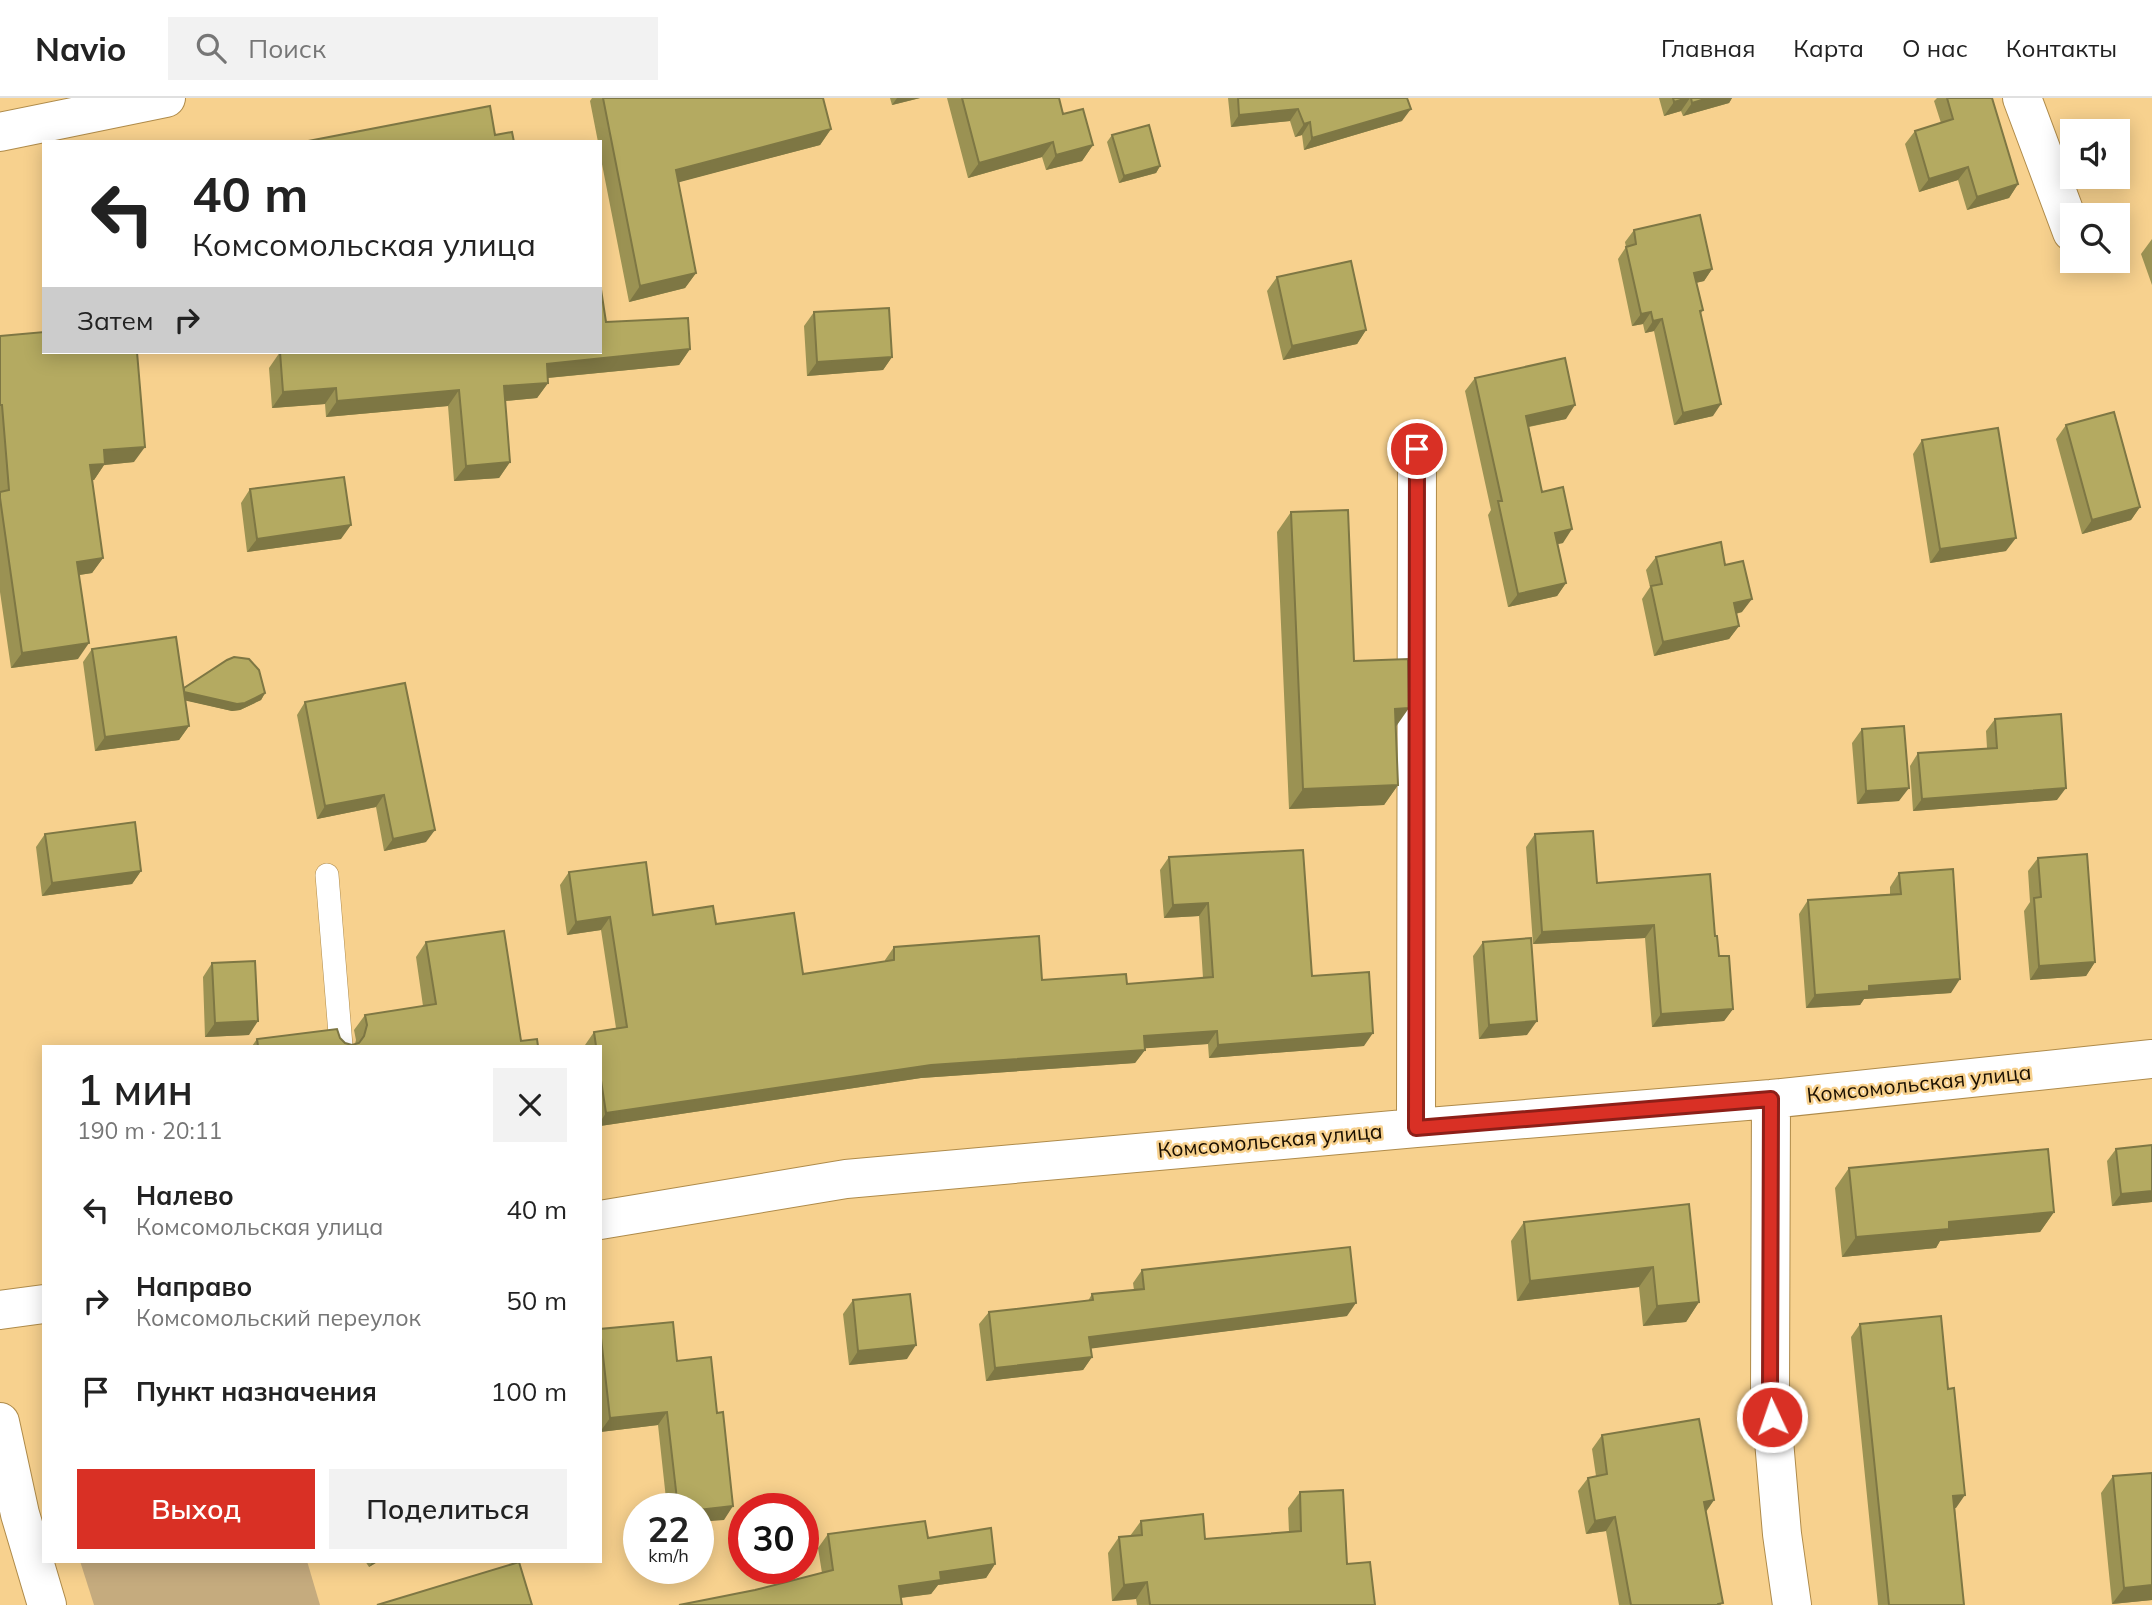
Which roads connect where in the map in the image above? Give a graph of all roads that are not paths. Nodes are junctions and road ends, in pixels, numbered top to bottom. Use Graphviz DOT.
graph roads {
  1 [pos="166,98"];
  2 [pos="2022,98"];
  3 [pos="0,132"];
  4 [pos="2061,203"];
  5 [pos="1417,449"];
  6 [pos="327,875"];
  7 [pos="341,1045"];
  8 [pos="2152,1059"];
  9 [pos="1771,1099"];
  10 [pos="1416,1128"];
  11 [pos="602,1220"];
  12 [pos="42,1304"];
  13 [pos="0,1310"];
  14 [pos="0,1422"];
  15 [pos="47,1605"];
  16 [pos="1791,1605"];
  1 -- 3 [label="street"];
  2 -- 4 [label="street"];
  5 -- 10 [label="street"];
  6 -- 7 [label="lane"];
  8 -- 9 [label="street, Комсомольская улица"];
  9 -- 10 [label="street, Комсомольская улица"];
  9 -- 16 [label="street"];
  10 -- 11 [label="street, Комсомольская улица"];
  12 -- 13 [label="street"];
  14 -- 15 [label="street"];
}
